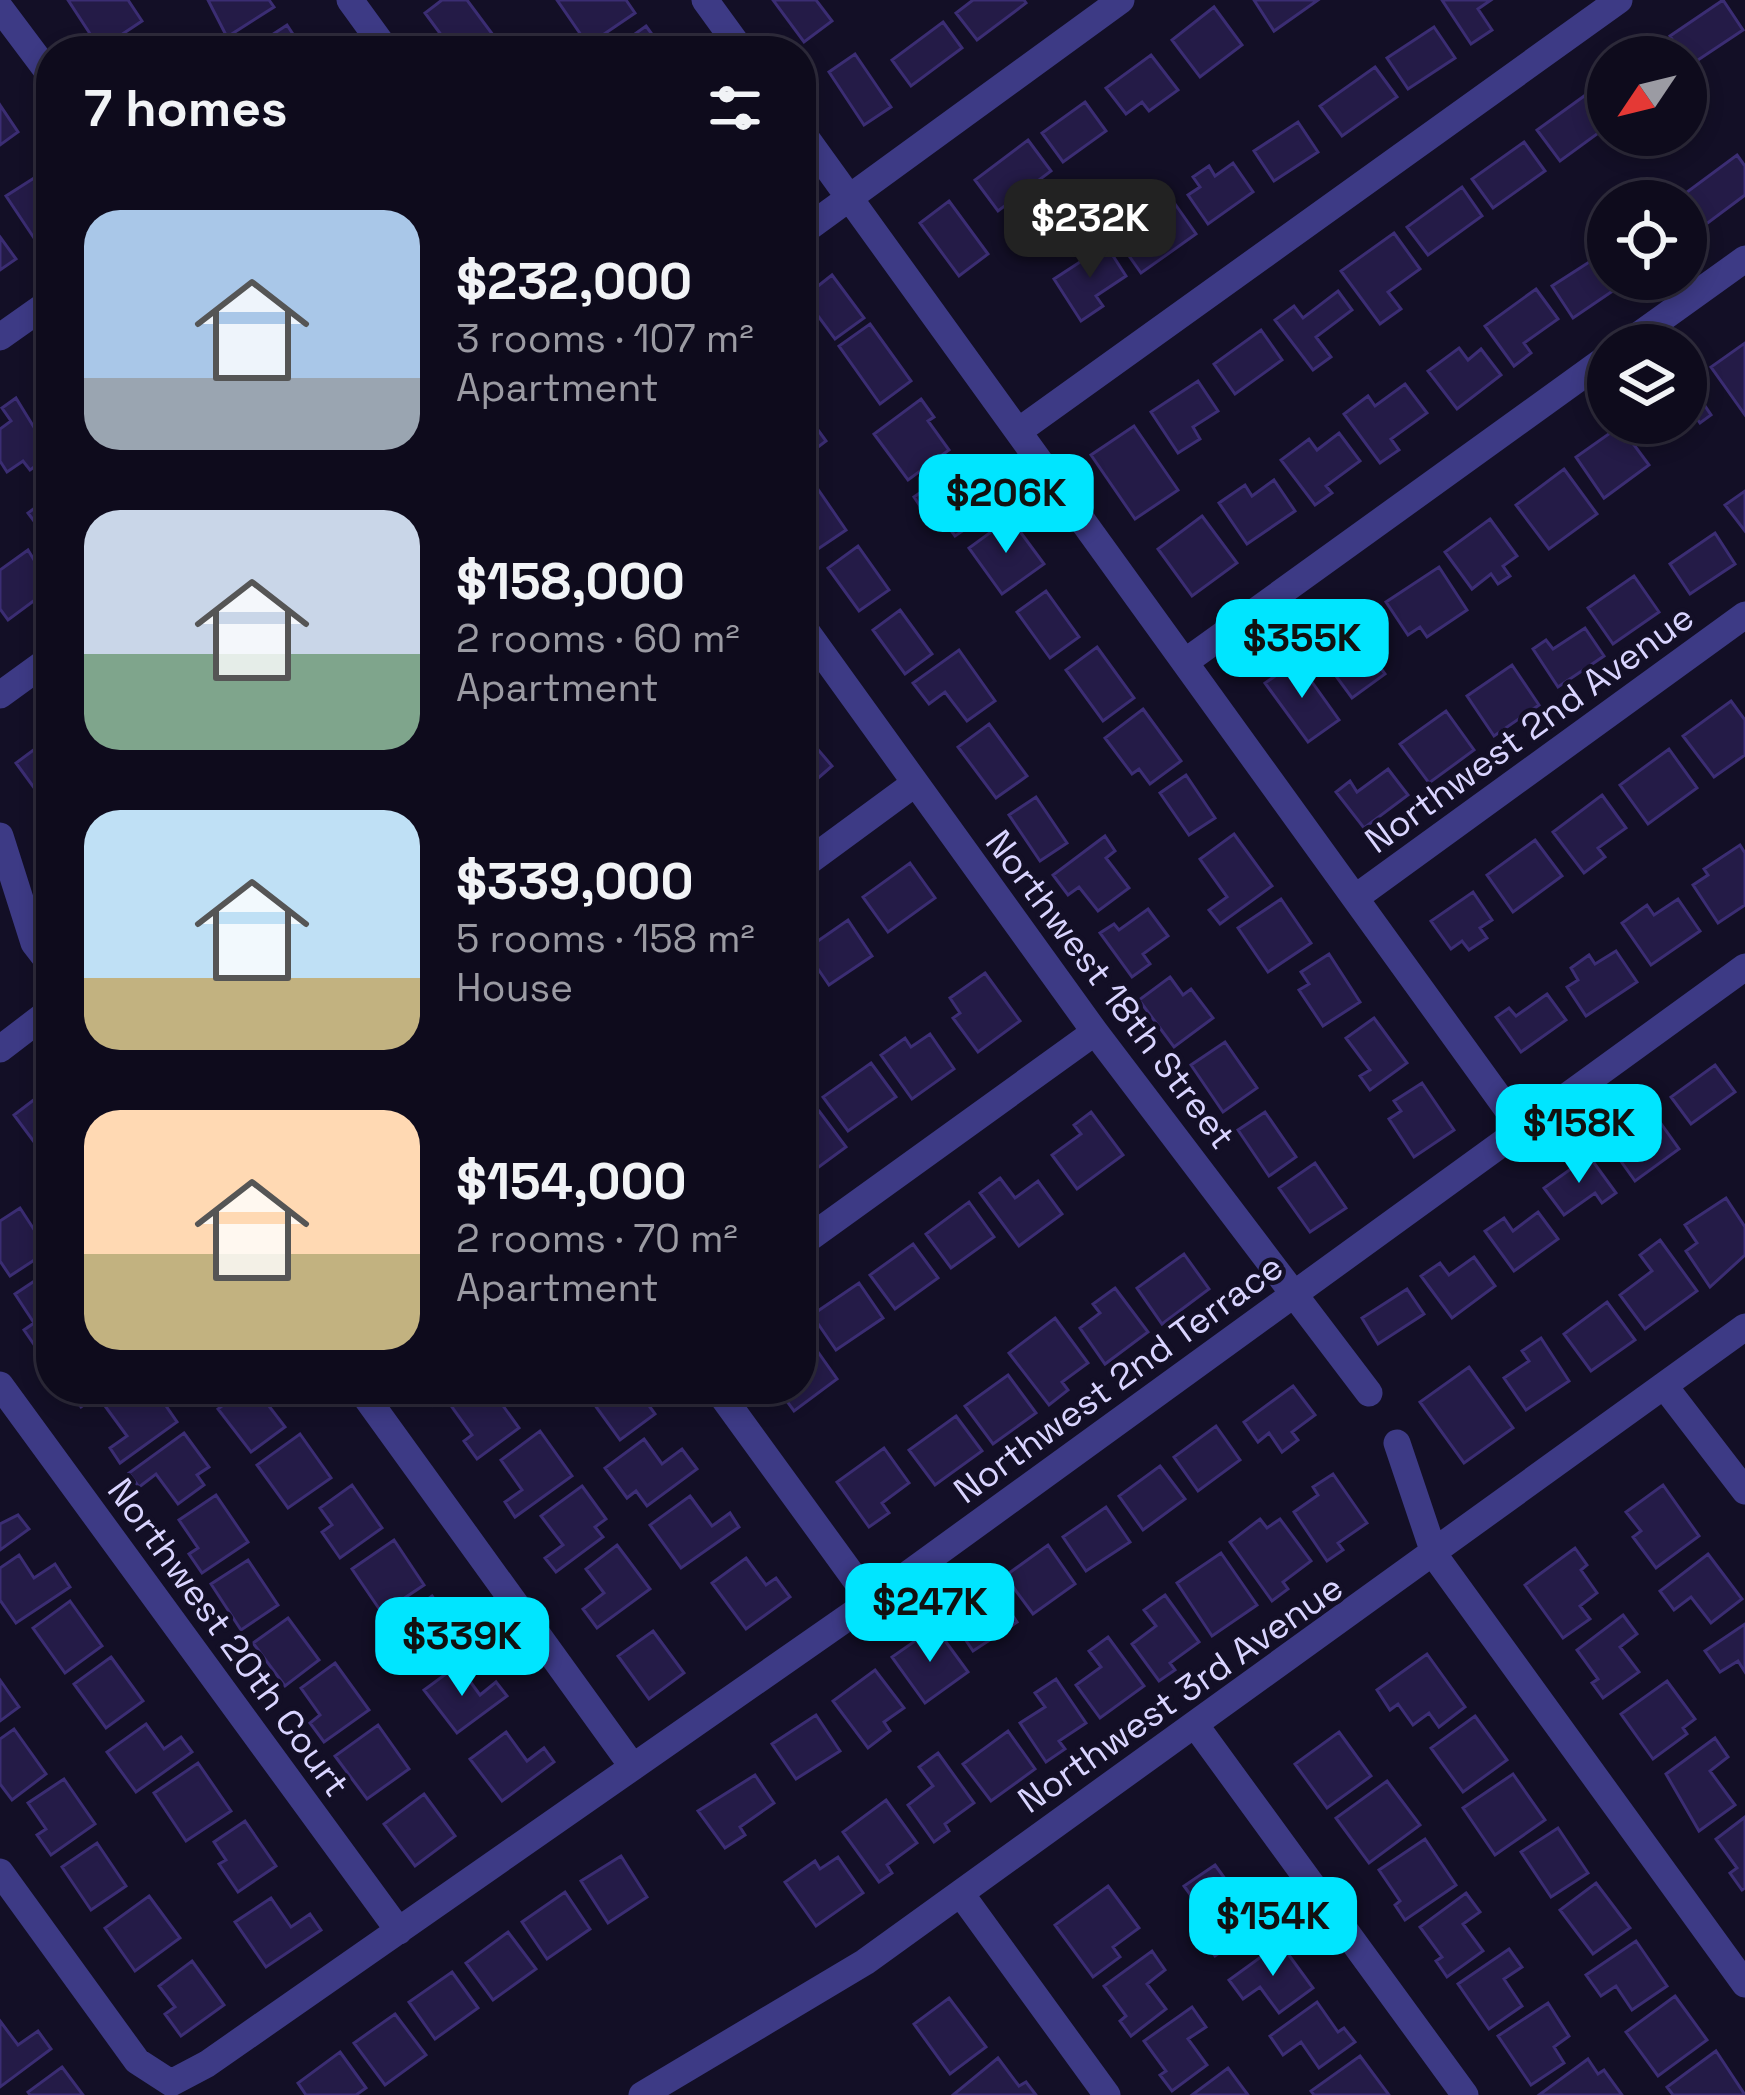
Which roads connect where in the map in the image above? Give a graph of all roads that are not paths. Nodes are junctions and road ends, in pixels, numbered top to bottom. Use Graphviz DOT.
graph roads {
  1 [pos="350,0"];
  2 [pos="705,0"];
  3 [pos="1121,0"];
  4 [pos="1618,0"];
  5 [pos="0,8"];
  6 [pos="376,36"];
  7 [pos="731,36"];
  8 [pos="36,56"];
  9 [pos="816,152"];
  10 [pos="848,196"];
  11 [pos="816,221"];
  12 [pos="1745,259"];
  13 [pos="36,312"];
  14 [pos="1654,324"];
  15 [pos="0,337"];
  16 [pos="1587,372"];
  17 [pos="1019,430"];
  18 [pos="1745,615"];
  19 [pos="816,645"];
  20 [pos="1185,662"];
  21 [pos="36,669"];
  22 [pos="0,694"];
  23 [pos="914,784"];
  24 [pos="0,836"];
  25 [pos="816,856"];
  26 [pos="1354,898"];
  27 [pos="36,945"];
  28 [pos="1745,967"];
  29 [pos="36,1021"];
  30 [pos="1095,1032"];
  31 [pos="0,1049"];
  32 [pos="1521,1128"];
  33 [pos="816,1233"];
  34 [pos="1295,1295"];
  35 [pos="1745,1327"];
  36 [pos="0,1385"];
  37 [pos="1665,1387"];
  38 [pos="1369,1393"];
  39 [pos="371,1404"];
  40 [pos="728,1404"];
  41 [pos="1397,1442"];
  42 [pos="1745,1491"];
  43 [pos="1435,1556"];
  44 [pos="871,1601"];
  45 [pos="1196,1726"];
  46 [pos="633,1767"];
  47 [pos="0,1872"];
  48 [pos="961,1894"];
  49 [pos="399,1931"];
  50 [pos="1745,1984"];
  51 [pos="642,2095"];
  52 [pos="1107,2095"];
  53 [pos="1465,2095"];
  1 -- 6 [label="street"];
  2 -- 7 [label="street"];
  3 -- 10 [label="street"];
  4 -- 17 [label="street"];
  5 -- 8 [label="street"];
  9 -- 10 [label="street"];
  10 -- 11 [label="street"];
  10 -- 17 [label="street"];
  12 -- 14 [label="street"];
  13 -- 15 [label="street"];
  16 -- 20 [label="street"];
  17 -- 20 [label="street"];
  18 -- 26 [label="street, Northwest 2nd Avenue"];
  19 -- 23 [label="street, Northwest 18th Street"];
  20 -- 26 [label="street"];
  21 -- 22 [label="street"];
  23 -- 25 [label="street"];
  23 -- 30 [label="street, Northwest 18th Street"];
  24 -- 27 [label="street"];
  26 -- 32 [label="street"];
  28 -- 32 [label="street, Northwest 2nd Terrace"];
  29 -- 31 [label="street"];
  30 -- 33 [label="street"];
  30 -- 34 [label="street, Northwest 18th Street"];
  32 -- 34 [label="street, Northwest 2nd Terrace"];
  34 -- 38 [label="street, Northwest 18th Street"];
  34 -- 44 [label="street, Northwest 2nd Terrace"];
  35 -- 37 [label="street, Northwest 3rd Avenue"];
  36 -- 49 [label="street, Northwest 20th Court"];
  37 -- 42 [label="street"];
  37 -- 43 [label="street, Northwest 3rd Avenue"];
  39 -- 46 [label="street"];
  40 -- 44 [label="street"];
  41 -- 43 [label="street"];
  43 -- 45 [label="street, Northwest 3rd Avenue"];
  43 -- 50 [label="street"];
  44 -- 46 [label="street, Northwest 2nd Terrace"];
  45 -- 48 [label="street, Northwest 3rd Avenue"];
  45 -- 53 [label="street"];
  46 -- 49 [label="street, Northwest 2nd Terrace"];
  47 -- 49 [label="street, Northwest 2nd Terrace"];
  48 -- 51 [label="street, Northwest 3rd Avenue"];
  48 -- 52 [label="street"];
}
